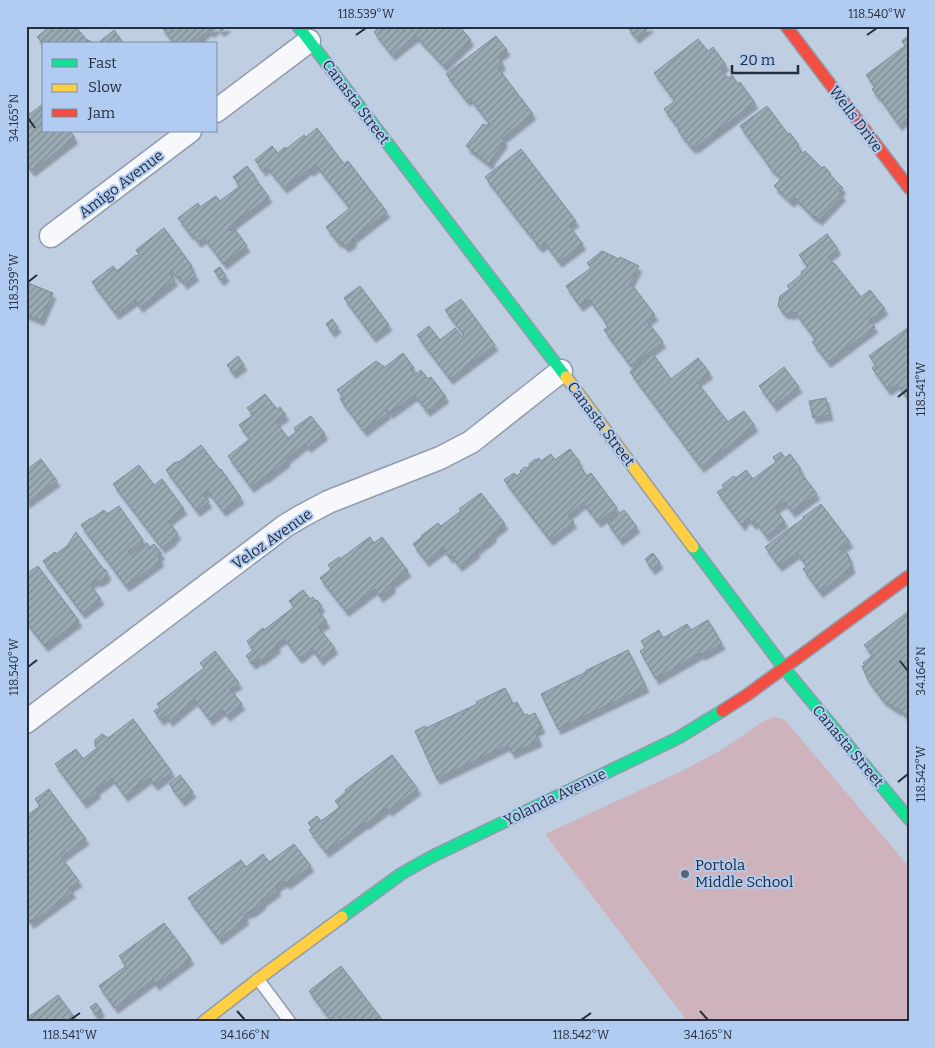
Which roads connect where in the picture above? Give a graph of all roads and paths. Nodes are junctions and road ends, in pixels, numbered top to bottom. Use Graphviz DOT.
graph roads {
  1 [pos="786,26"];
  2 [pos="303,34"];
  3 [pos="218,109"];
  4 [pos="189,132"];
  5 [pos="909,188"];
  6 [pos="51,236"];
  7 [pos="561,371"];
  8 [pos="909,576"];
  9 [pos="784,668"];
  10 [pos="26,722"];
  11 [pos="909,819"];
  12 [pos="258,979"];
  13 [pos="203,1022"];
  14 [pos="290,1022"];
  1 -- 5 [label="street, Wells Drive"];
  2 -- 3 [label="street"];
  2 -- 7 [label="street, Canasta Street"];
  4 -- 6 [label="street, Amigo Avenue"];
  7 -- 9 [label="street, Canasta Street"];
  7 -- 10 [label="street, Veloz Avenue"];
  8 -- 9 [label="street, Yolanda Avenue"];
  9 -- 11 [label="street, Canasta Street"];
  9 -- 12 [label="street, Yolanda Avenue"];
  12 -- 13 [label="street, Yolanda Avenue"];
  12 -- 14 [label="lane"];
}
